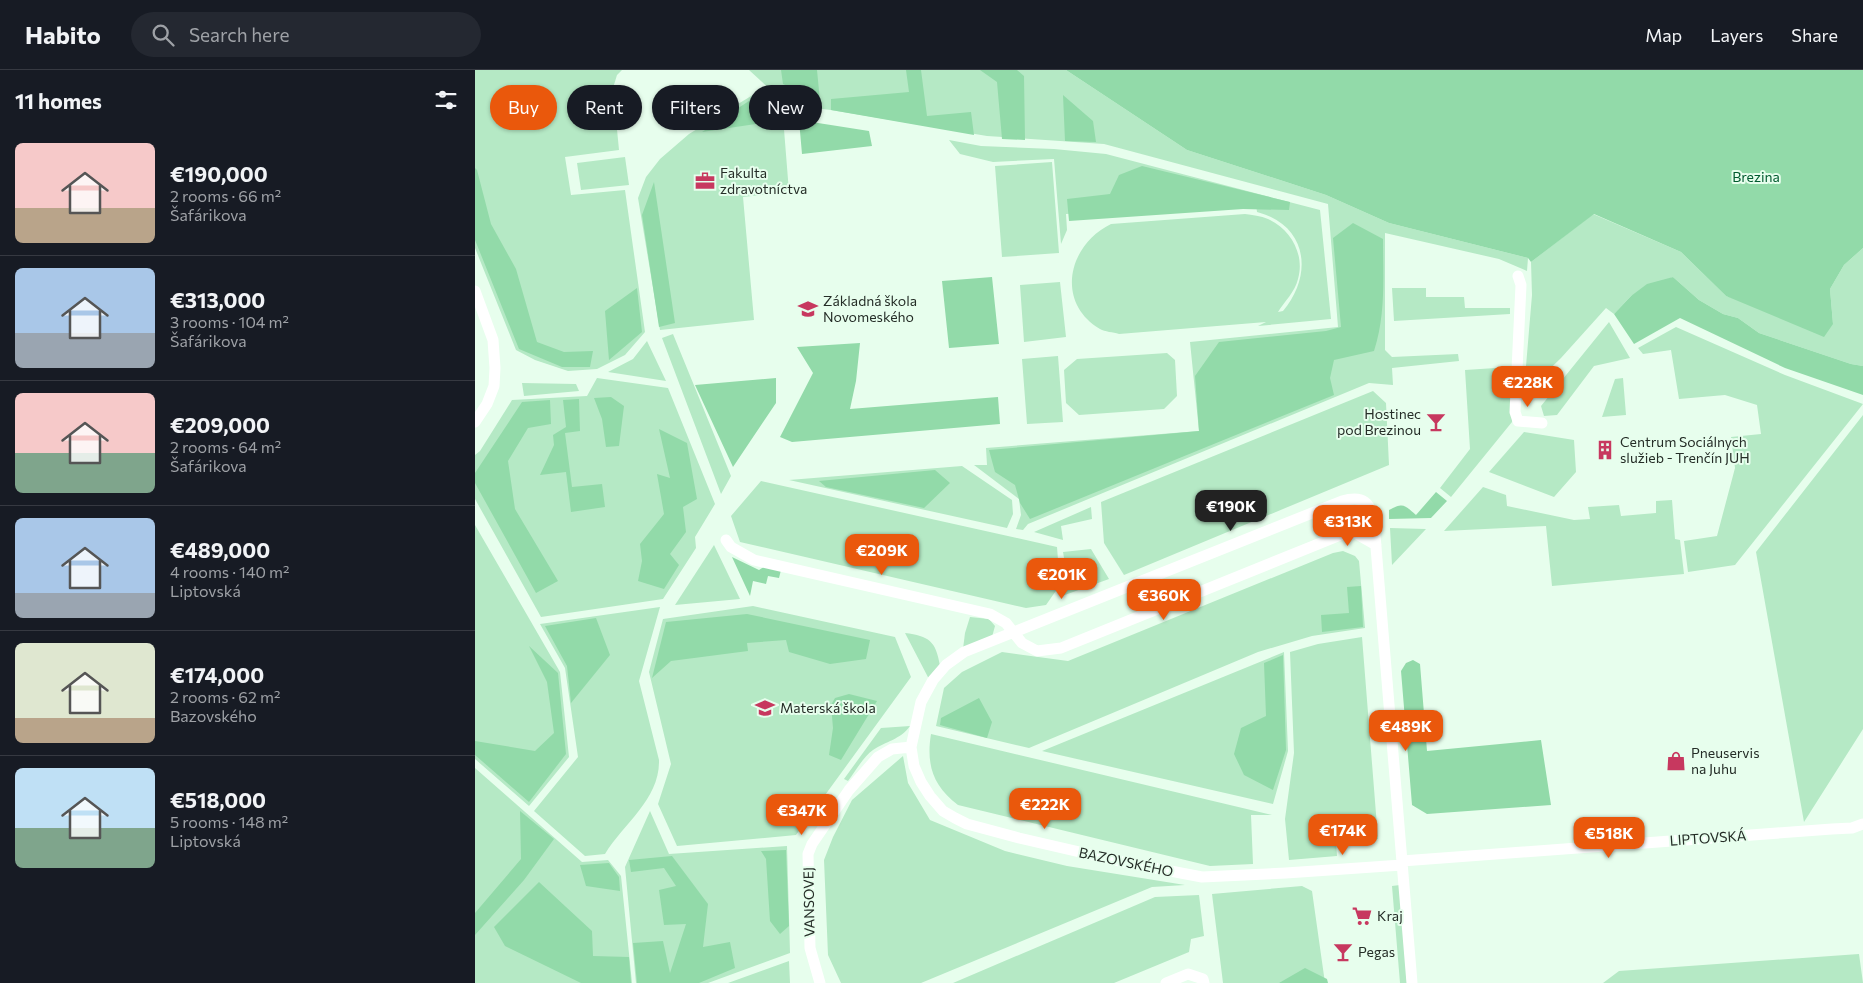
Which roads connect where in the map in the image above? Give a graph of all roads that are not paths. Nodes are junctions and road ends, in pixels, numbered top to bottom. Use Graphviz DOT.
graph roads {
  1 [pos="1518,276"];
  2 [pos="475,291"];
  3 [pos="475,422"];
  4 [pos="1541,423"];
  5 [pos="726,540"];
  6 [pos="1376,545"];
  7 [pos="1012,633"];
  8 [pos="911,747"];
  9 [pos="1863,824"];
  10 [pos="1402,863"];
  11 [pos="820,983"];
  12 [pos="1166,983"];
  13 [pos="1204,983"];
  14 [pos="1412,983"];
  1 -- 4 [label="street"];
  2 -- 3 [label="street"];
  5 -- 7 [label="street"];
  6 -- 7 [label="street"];
  6 -- 7 [label="street, BAZOVSKÉHO"];
  6 -- 10 [label="street"];
  7 -- 8 [label="street, BAZOVSKÉHO"];
  8 -- 10 [label="street, BAZOVSKÉHO"];
  8 -- 11 [label="street, VANSOVEJ"];
  9 -- 10 [label="street, LIPTOVSKÁ"];
  10 -- 14 [label="street"];
  12 -- 13 [label="street"];
}
